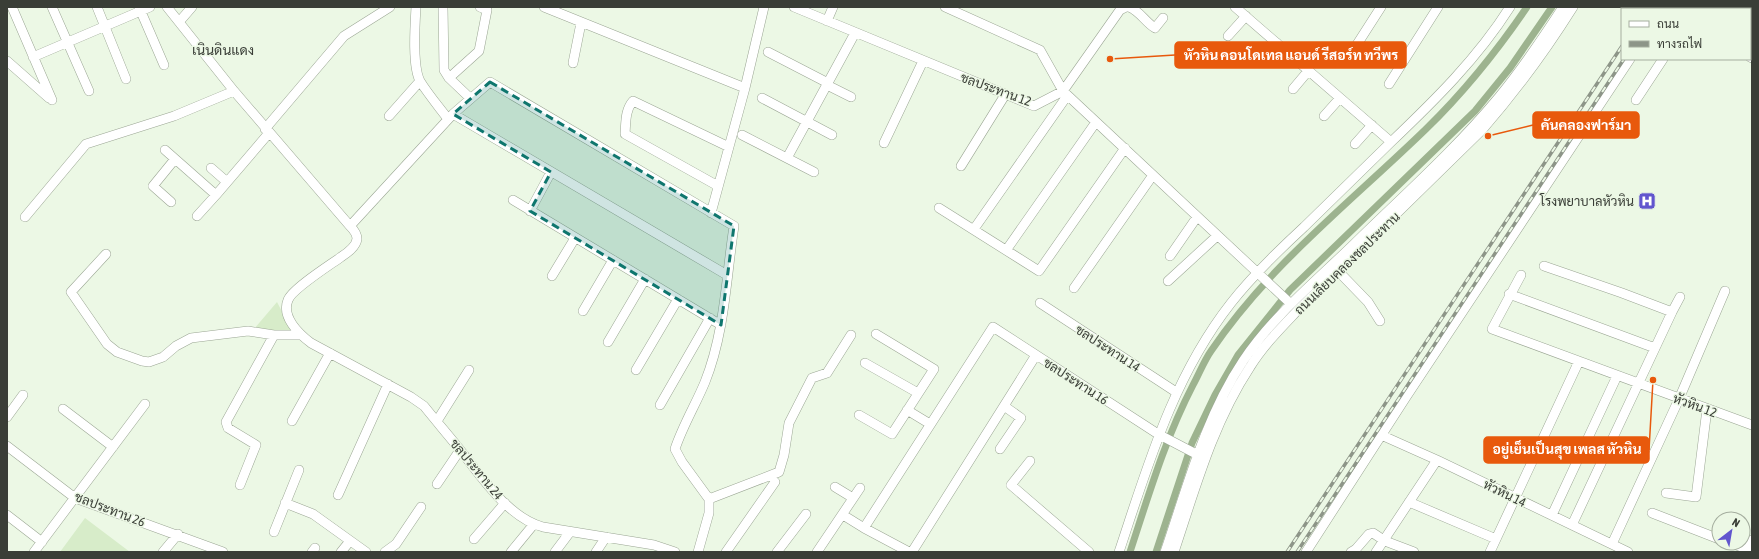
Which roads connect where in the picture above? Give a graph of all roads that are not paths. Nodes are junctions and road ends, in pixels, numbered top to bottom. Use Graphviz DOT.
graph roads {
  1 [pos="12,7"];
  2 [pos="52,7"];
  3 [pos="97,7"];
  4 [pos="150,7"];
  5 [pos="167,7"];
  6 [pos="192,7"];
  7 [pos="390,7"];
  8 [pos="416,7"];
  9 [pos="443,7"];
  10 [pos="480,7"];
  11 [pos="544,7"];
  12 [pos="764,7"];
  13 [pos="794,7"];
  14 [pos="833,7"];
  15 [pos="945,7"];
  16 [pos="1126,7"];
  17 [pos="1129,7"];
  18 [pos="1236,7"];
  19 [pos="1381,7"];
  20 [pos="1438,7"];
  21 [pos="1510,7"];
  22 [pos="1563,7"];
  23 [pos="1573,7"];
  24 [pos="140,9"];
  25 [pos="7,13"];
  26 [pos="1246,16"];
  27 [pos="1163,18"];
  28 [pos="827,21"];
  29 [pos="179,22"];
  30 [pos="581,22"];
  31 [pos="105,27"];
  32 [pos="855,33"];
  33 [pos="1228,36"];
  34 [pos="67,43"];
  35 [pos="1277,43"];
  36 [pos="768,52"];
  37 [pos="34,57"];
  38 [pos="1347,60"];
  39 [pos="1629,60"];
  40 [pos="1662,60"];
  41 [pos="923,61"];
  42 [pos="1261,62"];
  43 [pos="573,63"];
  44 [pos="8,65"];
  45 [pos="164,65"];
  46 [pos="1309,70"];
  47 [pos="450,78"];
  48 [pos="126,79"];
  49 [pos="420,81"];
  50 [pos="827,84"];
  51 [pos="1389,84"];
  52 [pos="745,88"];
  53 [pos="1293,88"];
  54 [pos="89,91"];
  55 [pos="234,91"];
  56 [pos="1065,93"];
  57 [pos="1005,95"];
  58 [pos="851,97"];
  59 [pos="470,98"];
  60 [pos="762,98"];
  61 [pos="1340,98"];
  62 [pos="1636,100"];
  63 [pos="389,116"];
  64 [pos="451,116"];
  65 [pos="1324,116"];
  66 [pos="807,121"];
  67 [pos="1096,122"];
  68 [pos="1372,125"];
  69 [pos="267,131"];
  70 [pos="742,134"];
  71 [pos="832,135"];
  72 [pos="1391,142"];
  73 [pos="884,143"];
  74 [pos="1355,144"];
  75 [pos="729,147"];
  76 [pos="1125,148"];
  77 [pos="164,150"];
  78 [pos="787,158"];
  79 [pos="175,159"];
  80 [pos="962,166"];
  81 [pos="211,168"];
  82 [pos="551,172"];
  83 [pos="814,172"];
  84 [pos="1153,175"];
  85 [pos="227,182"];
  86 [pos="718,186"];
  87 [pos="216,195"];
  88 [pos="513,200"];
  89 [pos="171,202"];
  90 [pos="939,208"];
  91 [pos="530,211"];
  92 [pos="711,213"];
  93 [pos="197,216"];
  94 [pos="25,217"];
  95 [pos="1197,217"];
  96 [pos="350,226"];
  97 [pos="974,229"];
  98 [pos="1217,236"];
  99 [pos="575,238"];
  100 [pos="1007,250"];
  101 [pos="106,254"];
  102 [pos="1170,256"];
  103 [pos="613,260"];
  104 [pos="1544,266"];
  105 [pos="1338,271"];
  106 [pos="1257,272"];
  107 [pos="1520,275"];
  108 [pos="552,276"];
  109 [pos="727,276"];
  110 [pos="645,279"];
  111 [pos="1168,281"];
  112 [pos="1074,288"];
  113 [pos="1725,291"];
  114 [pos="1509,294"];
  115 [pos="1680,297"];
  116 [pos="678,299"];
  117 [pos="1040,303"];
  118 [pos="1291,304"];
  119 [pos="582,311"];
  120 [pos="1672,312"];
  121 [pos="710,318"];
  122 [pos="1380,321"];
  123 [pos="721,325"];
  124 [pos="876,334"];
  125 [pos="274,335"];
  126 [pos="301,335"];
  127 [pos="851,335"];
  128 [pos="608,342"];
  129 [pos="1655,348"];
  130 [pos="330,354"];
  131 [pos="1036,355"];
  132 [pos="1579,361"];
  133 [pos="865,363"];
  134 [pos="469,370"];
  135 [pos="636,370"];
  136 [pos="1618,376"];
  137 [pos="388,384"];
  138 [pos="1639,384"];
  139 [pos="1176,392"];
  140 [pos="918,393"];
  141 [pos="24,395"];
  142 [pos="1679,399"];
  143 [pos="145,404"];
  144 [pos="660,405"];
  145 [pos="1004,406"];
  146 [pos="63,409"];
  147 [pos="1707,409"];
  148 [pos="907,410"];
  149 [pos="860,415"];
  150 [pos="7,417"];
  151 [pos="292,420"];
  152 [pos="436,421"];
  153 [pos="930,424"];
  154 [pos="1752,426"];
  155 [pos="1158,434"];
  156 [pos="1381,435"];
  157 [pos="7,446"];
  158 [pos="113,447"];
  159 [pos="460,450"];
  160 [pos="1000,450"];
  161 [pos="1198,455"];
  162 [pos="1437,460"];
  163 [pos="1030,461"];
  164 [pos="299,470"];
  165 [pos="775,482"];
  166 [pos="437,484"];
  167 [pos="240,485"];
  168 [pos="835,488"];
  169 [pos="860,488"];
  170 [pos="1666,493"];
  171 [pos="338,495"];
  172 [pos="75,498"];
  173 [pos="853,498"];
  174 [pos="1516,498"];
  175 [pos="709,499"];
  176 [pos="1408,502"];
  177 [pos="285,503"];
  178 [pos="506,503"];
  179 [pos="421,507"];
  180 [pos="1652,513"];
  181 [pos="806,514"];
  182 [pos="7,515"];
  183 [pos="1552,515"];
  184 [pos="843,516"];
  185 [pos="534,524"];
  186 [pos="1572,525"];
  187 [pos="864,528"];
  188 [pos="274,532"];
  189 [pos="570,532"];
  190 [pos="178,534"];
  191 [pos="1711,536"];
  192 [pos="606,537"];
  193 [pos="474,539"];
  194 [pos="1496,539"];
  195 [pos="350,541"];
  196 [pos="1385,541"];
  197 [pos="42,542"];
  198 [pos="1612,544"];
  199 [pos="671,551"];
  200 [pos="34,552"];
  201 [pos="163,552"];
  202 [pos="223,552"];
  203 [pos="341,552"];
  204 [pos="366,552"];
  205 [pos="385,552"];
  206 [pos="511,552"];
  207 [pos="555,552"];
  208 [pos="596,552"];
  209 [pos="698,552"];
  210 [pos="726,552"];
  211 [pos="777,552"];
  212 [pos="817,552"];
  213 [pos="911,552"];
  214 [pos="1089,552"];
  215 [pos="1119,552"];
  216 [pos="1165,552"];
  217 [pos="1174,552"];
  218 [pos="1306,552"];
  219 [pos="1351,552"];
  220 [pos="1376,552"];
  221 [pos="1414,552"];
  222 [pos="1490,552"];
  223 [pos="1628,552"];
  1 -- 25 [label="street"];
  1 -- 37 [label="street"];
  2 -- 34 [label="street"];
  3 -- 31 [label="street"];
  4 -- 24 [label="street"];
  5 -- 29 [label="street"];
  6 -- 29 [label="street"];
  7 -- 69 [label="street"];
  8 -- 49 [label="street"];
  9 -- 47 [label="street"];
  10 -- 47 [label="street"];
  11 -- 30 [label="street"];
  12 -- 52 [label="street"];
  13 -- 28 [label="street, ชลประทาน 12"];
  14 -- 28 [label="street"];
  15 -- 56 [label="street"];
  16 -- 56 [label="street"];
  17 -- 27 [label="street"];
  18 -- 26 [label="street"];
  19 -- 38 [label="street"];
  20 -- 51 [label="street"];
  21 -- 72 [label="street"];
  22 -- 118 [label="street, ถนนเลียบคลองชลประทาน"];
  23 -- 105 [label="street, ถนนเลียบคลองชลประทาน"];
  24 -- 31 [label="street"];
  24 -- 45 [label="street"];
  26 -- 33 [label="street"];
  26 -- 35 [label="street"];
  28 -- 32 [label="street, ชลประทาน 12"];
  29 -- 55 [label="street"];
  30 -- 43 [label="street"];
  30 -- 52 [label="street"];
  31 -- 34 [label="street"];
  31 -- 48 [label="street"];
  32 -- 41 [label="street, ชลประทาน 12"];
  32 -- 50 [label="street"];
  34 -- 37 [label="street"];
  34 -- 54 [label="street"];
  35 -- 42 [label="street"];
  35 -- 46 [label="street"];
  36 -- 50 [label="street"];
  37 -- 44 [label="street"];
  39 -- 156 [label="street"];
  40 -- 62 [label="street"];
  41 -- 57 [label="street, ชลประทาน 12"];
  41 -- 73 [label="street"];
  46 -- 53 [label="street"];
  46 -- 61 [label="street"];
  47 -- 59 [label="street"];
  49 -- 63 [label="street"];
  49 -- 64 [label="street"];
  50 -- 58 [label="street"];
  50 -- 66 [label="street"];
  52 -- 75 [label="street"];
  55 -- 69 [label="street"];
  55 -- 94 [label="street"];
  56 -- 57 [label="street, ชลประทาน 12"];
  56 -- 67 [label="street"];
  56 -- 97 [label="street"];
  57 -- 80 [label="street"];
  59 -- 64 [label="street"];
  59 -- 92 [label="street"];
  60 -- 66 [label="street"];
  61 -- 65 [label="street"];
  61 -- 68 [label="street"];
  64 -- 82 [label="street"];
  64 -- 96 [label="street"];
  66 -- 71 [label="street"];
  66 -- 78 [label="street"];
  67 -- 76 [label="street"];
  67 -- 100 [label="street"];
  68 -- 72 [label="street"];
  68 -- 74 [label="street"];
  69 -- 85 [label="street"];
  69 -- 96 [label="street"];
  70 -- 78 [label="street"];
  72 -- 106 [label="street"];
  75 -- 86 [label="street"];
  75 -- 86 [label="street"];
  76 -- 84 [label="street"];
  76 -- 100 [label="street"];
  77 -- 79 [label="street"];
  78 -- 83 [label="street"];
  79 -- 87 [label="street"];
  79 -- 89 [label="street"];
  81 -- 85 [label="street"];
  82 -- 91 [label="street"];
  82 -- 109 [label="street"];
  84 -- 95 [label="street"];
  84 -- 112 [label="street"];
  85 -- 87 [label="street"];
  86 -- 92 [label="street"];
  87 -- 93 [label="street"];
  88 -- 91 [label="street"];
  90 -- 97 [label="street"];
  91 -- 99 [label="street"];
  92 -- 109 [label="street"];
  95 -- 98 [label="street"];
  95 -- 102 [label="street"];
  96 -- 126 [label="street"];
  97 -- 100 [label="street"];
  98 -- 106 [label="street"];
  98 -- 111 [label="street"];
  99 -- 103 [label="street"];
  99 -- 108 [label="street"];
  101 -- 125 [label="street"];
  103 -- 110 [label="street"];
  103 -- 119 [label="street"];
  104 -- 120 [label="street"];
  105 -- 122 [label="street"];
  105 -- 217 [label="street, ถนนเลียบคลองชลประทาน"];
  106 -- 118 [label="street"];
  106 -- 139 [label="street"];
  107 -- 114 [label="street"];
  109 -- 123 [label="street"];
  110 -- 116 [label="street"];
  110 -- 128 [label="street"];
  113 -- 142 [label="street"];
  114 -- 129 [label="street"];
  114 -- 132 [label="street, หัวหิน 12"];
  115 -- 120 [label="street"];
  116 -- 121 [label="street"];
  116 -- 135 [label="street"];
  117 -- 139 [label="street, ชลประทาน 14"];
  118 -- 161 [label="street, ถนนเลียบคลองชลประทาน"];
  120 -- 129 [label="street"];
  121 -- 123 [label="street"];
  121 -- 144 [label="street"];
  123 -- 175 [label="street"];
  124 -- 140 [label="street"];
  125 -- 126 [label="street"];
  125 -- 167 [label="street"];
  126 -- 130 [label="street, ชลประทาน 24"];
  127 -- 175 [label="street"];
  129 -- 138 [label="street"];
  130 -- 137 [label="street, ชลประทาน 24"];
  130 -- 151 [label="street"];
  131 -- 145 [label="street"];
  131 -- 153 [label="street, ชลประทาน 16"];
  131 -- 155 [label="street, ชลประทาน 16"];
  132 -- 136 [label="street, หัวหิน 12"];
  132 -- 174 [label="street"];
  133 -- 140 [label="street"];
  134 -- 152 [label="street"];
  136 -- 138 [label="street, หัวหิน 12"];
  136 -- 183 [label="street"];
  137 -- 152 [label="street, ชลประทาน 24"];
  137 -- 171 [label="street"];
  138 -- 142 [label="street, หัวหิน 12"];
  138 -- 186 [label="street"];
  139 -- 155 [label="street"];
  140 -- 148 [label="street"];
  141 -- 150 [label="street"];
  142 -- 147 [label="street, หัวหิน 12"];
  142 -- 198 [label="street"];
  143 -- 158 [label="street"];
  145 -- 160 [label="street"];
  145 -- 213 [label="street"];
  146 -- 158 [label="street"];
  147 -- 154 [label="street, หัวหิน 12"];
  147 -- 170 [label="street"];
  148 -- 149 [label="street"];
  148 -- 153 [label="street"];
  152 -- 159 [label="street, ชลประทาน 24"];
  153 -- 187 [label="street"];
  155 -- 161 [label="street, ชลประทาน 16"];
  155 -- 215 [label="street"];
  156 -- 162 [label="street, หัวหิน 14"];
  156 -- 218 [label="street"];
  157 -- 172 [label="street, ชลประทาน 26"];
  158 -- 172 [label="street"];
  159 -- 166 [label="street"];
  159 -- 178 [label="street, ชลประทาน 24"];
  161 -- 216 [label="street, ถนนเลียบคลองชลประทาน"];
  162 -- 174 [label="street, หัวหิน 14"];
  162 -- 176 [label="street"];
  163 -- 214 [label="street"];
  164 -- 177 [label="street"];
  165 -- 210 [label="street"];
  168 -- 173 [label="street"];
  169 -- 173 [label="street"];
  172 -- 190 [label="street, ชลประทาน 26"];
  172 -- 197 [label="street"];
  173 -- 184 [label="street"];
  174 -- 183 [label="street, หัวหิน 14"];
  174 -- 194 [label="street"];
  175 -- 209 [label="street"];
  176 -- 194 [label="street"];
  176 -- 196 [label="street"];
  177 -- 188 [label="street"];
  177 -- 195 [label="street"];
  178 -- 185 [label="street, ชลประทาน 24"];
  178 -- 193 [label="street"];
  179 -- 205 [label="street"];
  180 -- 191 [label="street"];
  181 -- 211 [label="street"];
  182 -- 197 [label="street"];
  183 -- 186 [label="street, หัวหิน 14"];
  184 -- 187 [label="street"];
  184 -- 212 [label="street"];
  185 -- 189 [label="street, ชลประทาน 24"];
  185 -- 206 [label="street"];
  186 -- 198 [label="street, หัวหิน 14"];
  187 -- 213 [label="street"];
  189 -- 192 [label="street, ชลประทาน 24"];
  189 -- 207 [label="street"];
  190 -- 201 [label="street"];
  190 -- 202 [label="street, ชลประทาน 26"];
  192 -- 199 [label="street, ชลประทาน 24"];
  192 -- 208 [label="street"];
  194 -- 222 [label="street"];
  195 -- 203 [label="street"];
  195 -- 204 [label="street"];
  196 -- 219 [label="street"];
  196 -- 220 [label="street"];
  196 -- 221 [label="street"];
  197 -- 200 [label="street"];
  198 -- 223 [label="street, หัวหิน 14"];
}
